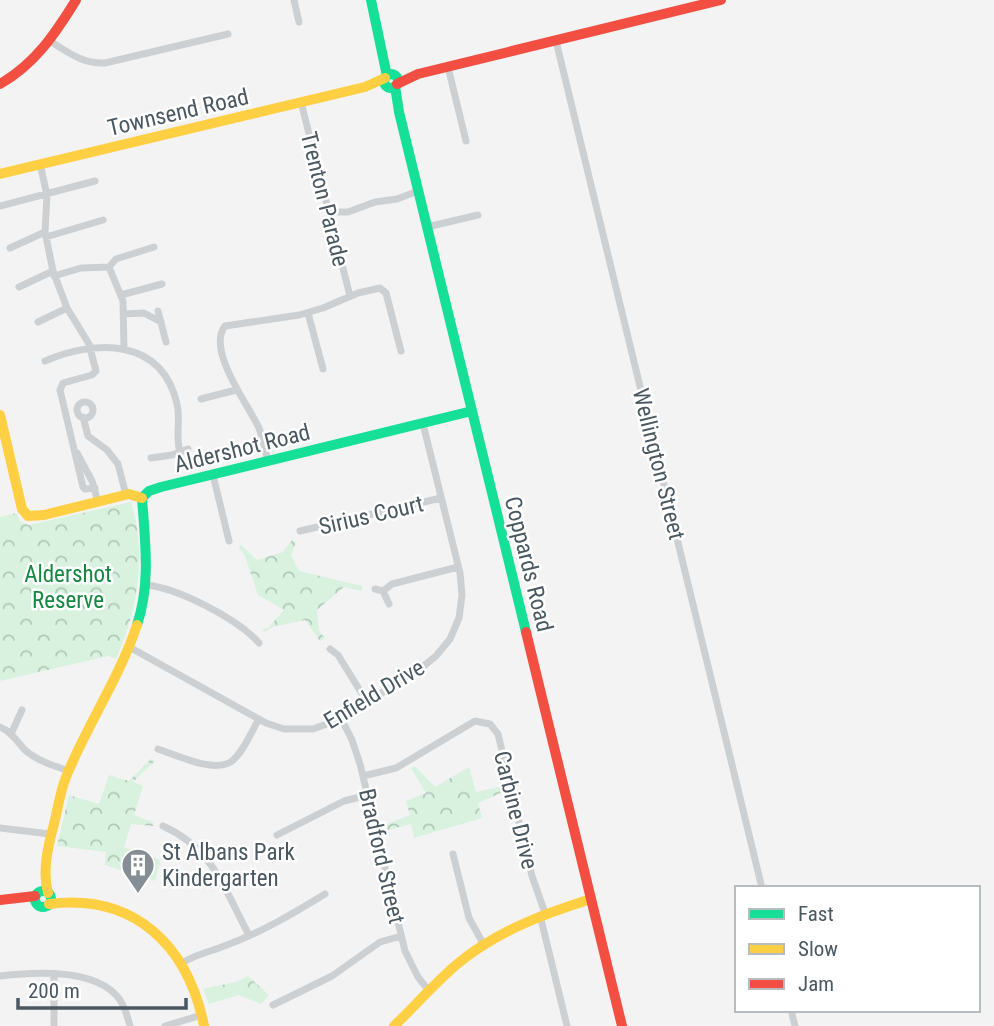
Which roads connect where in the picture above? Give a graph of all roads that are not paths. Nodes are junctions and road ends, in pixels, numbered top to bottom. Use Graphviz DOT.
graph roads {
  1 [pos="76,0"];
  2 [pos="294,0"];
  3 [pos="371,0"];
  4 [pos="721,0"];
  5 [pos="299,22"];
  6 [pos="228,34"];
  7 [pos="50,41"];
  8 [pos="556,41"];
  9 [pos="448,67"];
  10 [pos="391,81"];
  11 [pos="0,85"];
  12 [pos="301,102"];
  13 [pos="466,141"];
  14 [pos="40,164"];
  15 [pos="0,174"];
  16 [pos="94,181"];
  17 [pos="418,191"];
  18 [pos="47,195"];
  19 [pos="0,206"];
  20 [pos="329,212"];
  21 [pos="478,215"];
  22 [pos="103,220"];
  23 [pos="427,227"];
  24 [pos="45,235"];
  25 [pos="154,247"];
  26 [pos="10,248"];
  27 [pos="109,267"];
  28 [pos="53,274"];
  29 [pos="162,284"];
  30 [pos="19,287"];
  31 [pos="121,295"];
  32 [pos="350,296"];
  33 [pos="67,307"];
  34 [pos="158,311"];
  35 [pos="308,313"];
  36 [pos="124,314"];
  37 [pos="38,322"];
  38 [pos="160,322"];
  39 [pos="166,342"];
  40 [pos="91,348"];
  41 [pos="124,349"];
  42 [pos="401,351"];
  43 [pos="45,361"];
  44 [pos="323,369"];
  45 [pos="236,390"];
  46 [pos="201,399"];
  47 [pos="472,411"];
  48 [pos="0,415"];
  49 [pos="83,417"];
  50 [pos="423,424"];
  51 [pos="151,458"];
  52 [pos="268,461"];
  53 [pos="213,475"];
  54 [pos="126,495"];
  55 [pos="142,498"];
  56 [pos="441,498"];
  57 [pos="98,502"];
  58 [pos="300,531"];
  59 [pos="229,541"];
  60 [pos="458,567"];
  61 [pos="146,585"];
  62 [pos="389,604"];
  63 [pos="259,643"];
  64 [pos="131,648"];
  65 [pos="330,649"];
  66 [pos="367,702"];
  67 [pos="22,710"];
  68 [pos="341,718"];
  69 [pos="259,719"];
  70 [pos="0,727"];
  71 [pos="11,734"];
  72 [pos="158,749"];
  73 [pos="69,771"];
  74 [pos="363,776"];
  75 [pos="368,795"];
  76 [pos="163,826"];
  77 [pos="0,828"];
  78 [pos="51,834"];
  79 [pos="277,835"];
  80 [pos="453,854"];
  81 [pos="762,886"];
  82 [pos="325,894"];
  83 [pos="43,897"];
  84 [pos="591,899"];
  85 [pos="0,900"];
  86 [pos="542,914"];
  87 [pos="249,935"];
  88 [pos="401,936"];
  89 [pos="484,945"];
  90 [pos="182,963"];
  91 [pos="54,974"];
  92 [pos="0,976"];
  93 [pos="429,991"];
  94 [pos="273,1005"];
  95 [pos="203,1021"];
  96 [pos="401,1024"];
  97 [pos="54,1026"];
  98 [pos="130,1026"];
  99 [pos="165,1026"];
  100 [pos="567,1026"];
  101 [pos="622,1026"];
  1 -- 7 [label="street"];
  2 -- 5 [label="street"];
  3 -- 10 [label="street, Coppards Road"];
  4 -- 8 [label="street, Townsend Road"];
  6 -- 7 [label="street"];
  7 -- 11 [label="street"];
  8 -- 9 [label="street, Townsend Road"];
  8 -- 81 [label="street, Wellington Street"];
  9 -- 10 [label="street, Townsend Road"];
  9 -- 13 [label="street"];
  10 -- 12 [label="street, Townsend Road"];
  10 -- 17 [label="street, Coppards Road"];
  12 -- 14 [label="street, Townsend Road"];
  12 -- 20 [label="street, Trenton Parade"];
  14 -- 15 [label="street, Townsend Road"];
  14 -- 18 [label="street"];
  16 -- 18 [label="street"];
  17 -- 20 [label="street"];
  17 -- 23 [label="street, Coppards Road"];
  18 -- 19 [label="street"];
  18 -- 24 [label="street"];
  20 -- 32 [label="street, Trenton Parade"];
  21 -- 23 [label="street"];
  22 -- 24 [label="street"];
  23 -- 47 [label="street, Coppards Road"];
  24 -- 26 [label="street"];
  24 -- 28 [label="street"];
  25 -- 27 [label="street"];
  27 -- 28 [label="street"];
  27 -- 31 [label="street"];
  28 -- 30 [label="street"];
  28 -- 33 [label="street"];
  29 -- 31 [label="street"];
  31 -- 36 [label="street"];
  32 -- 35 [label="street"];
  32 -- 42 [label="street"];
  33 -- 37 [label="street"];
  33 -- 40 [label="street"];
  34 -- 38 [label="street"];
  35 -- 44 [label="street"];
  35 -- 45 [label="street"];
  36 -- 38 [label="street"];
  36 -- 41 [label="street"];
  38 -- 39 [label="street"];
  40 -- 41 [label="street"];
  40 -- 43 [label="street"];
  40 -- 57 [label="street"];
  41 -- 51 [label="street"];
  45 -- 46 [label="street"];
  45 -- 52 [label="street"];
  47 -- 50 [label="street, Aldershot Road"];
  47 -- 84 [label="street, Coppards Road"];
  48 -- 57 [label="street"];
  49 -- 54 [label="street"];
  50 -- 52 [label="street, Aldershot Road"];
  50 -- 56 [label="street, Enfield Drive"];
  52 -- 53 [label="street, Aldershot Road"];
  53 -- 55 [label="street, Aldershot Road"];
  53 -- 59 [label="street"];
  54 -- 55 [label="street"];
  54 -- 57 [label="street"];
  55 -- 61 [label="street"];
  56 -- 58 [label="street, Sirius Court"];
  56 -- 60 [label="street, Enfield Drive"];
  60 -- 62 [label="street"];
  60 -- 66 [label="street, Enfield Drive"];
  61 -- 63 [label="street"];
  61 -- 64 [label="street"];
  64 -- 69 [label="street, Enfield Drive"];
  64 -- 73 [label="street"];
  65 -- 66 [label="street"];
  66 -- 68 [label="street, Enfield Drive"];
  67 -- 71 [label="street"];
  68 -- 69 [label="street, Enfield Drive"];
  68 -- 74 [label="street, Bradford Street"];
  69 -- 72 [label="street"];
  70 -- 71 [label="street"];
  71 -- 73 [label="street"];
  73 -- 78 [label="street"];
  74 -- 75 [label="street, Bradford Street"];
  74 -- 86 [label="street, Carbine Drive"];
  75 -- 79 [label="street"];
  75 -- 88 [label="street, Bradford Street"];
  76 -- 87 [label="street"];
  77 -- 78 [label="street"];
  78 -- 83 [label="street"];
  80 -- 89 [label="street"];
  82 -- 87 [label="street"];
  83 -- 85 [label="street"];
  83 -- 90 [label="street"];
  84 -- 86 [label="street"];
  84 -- 101 [label="street, Coppards Road"];
  86 -- 89 [label="street"];
  86 -- 100 [label="street"];
  87 -- 90 [label="street"];
  88 -- 93 [label="street, Bradford Street"];
  88 -- 94 [label="street"];
  89 -- 93 [label="street"];
  90 -- 95 [label="street"];
  91 -- 92 [label="street"];
  91 -- 97 [label="street"];
  91 -- 98 [label="street"];
  93 -- 96 [label="street"];
  95 -- 99 [label="street"];
}
